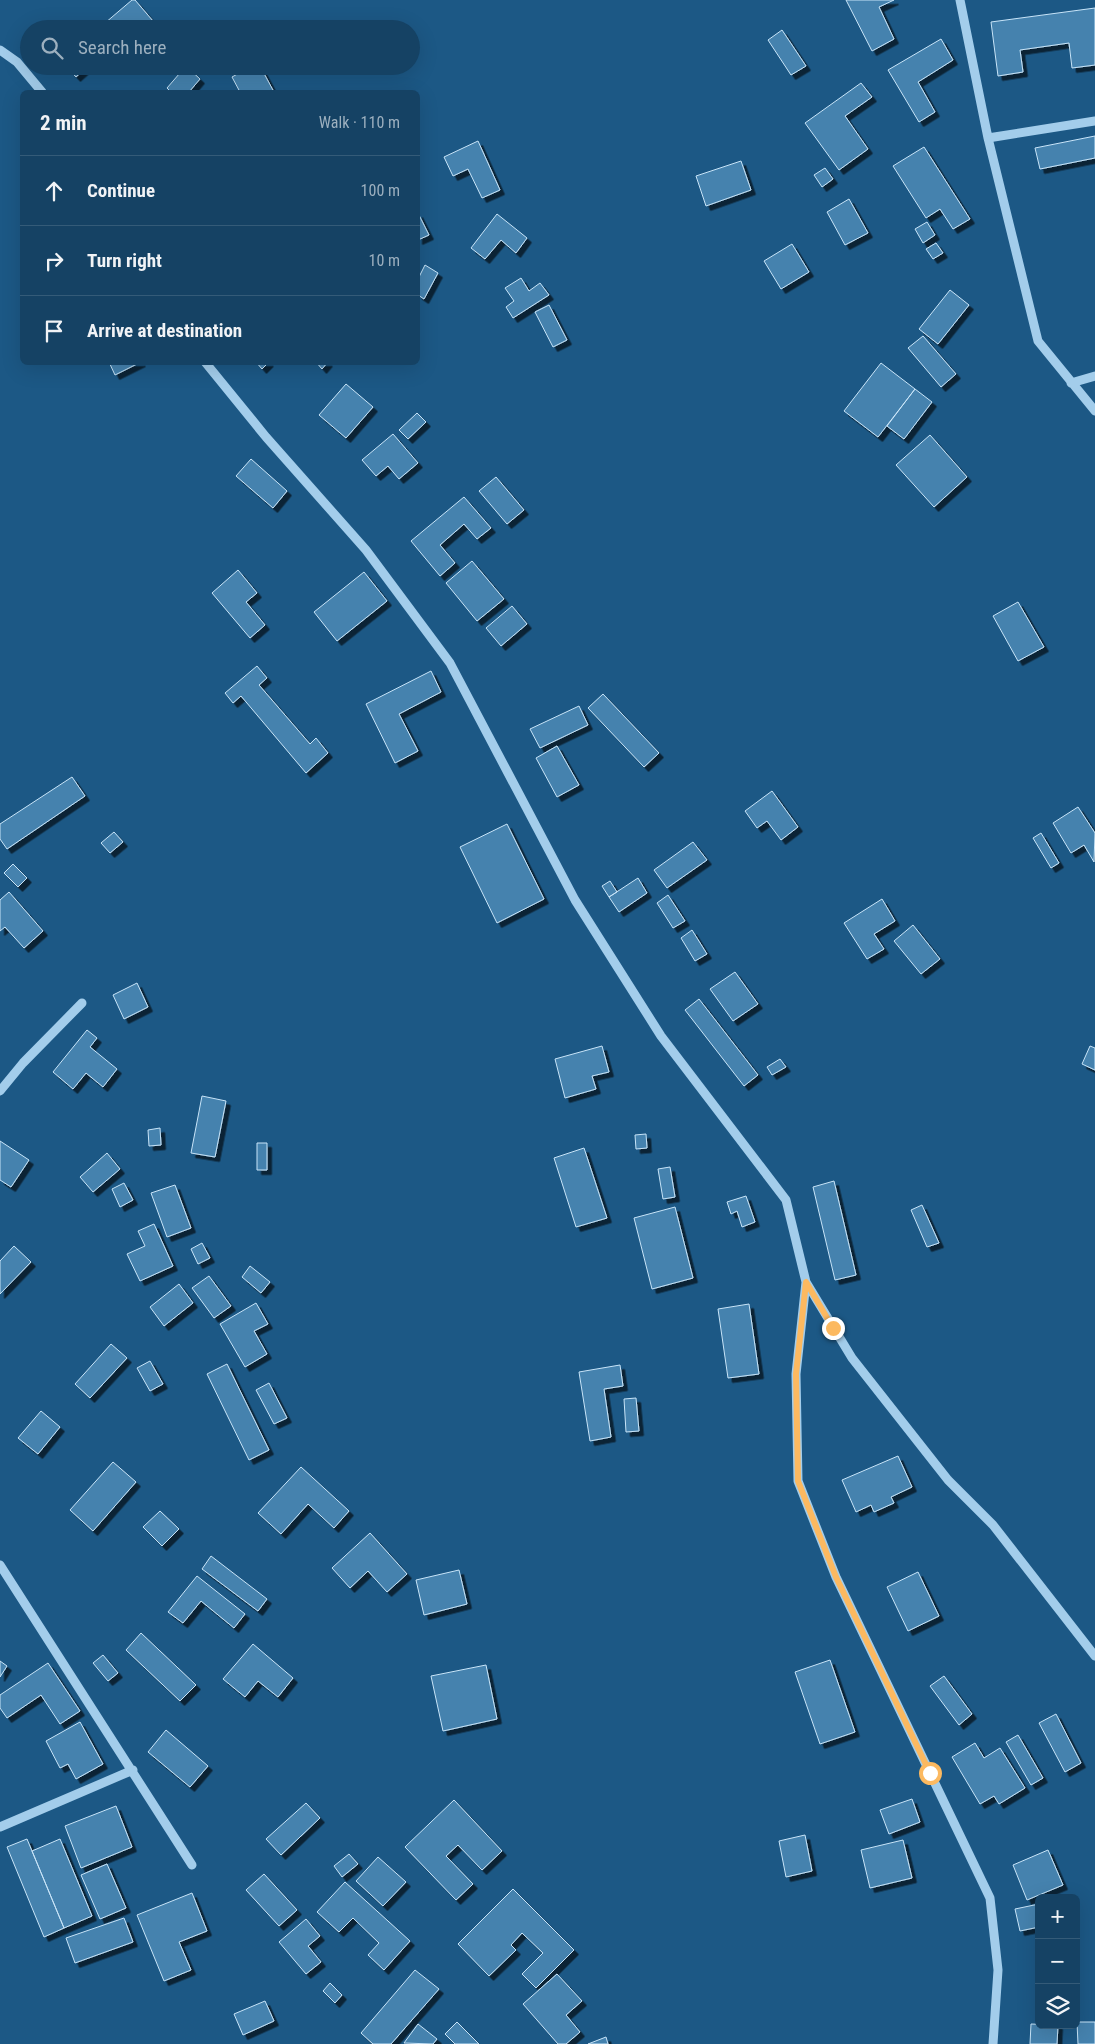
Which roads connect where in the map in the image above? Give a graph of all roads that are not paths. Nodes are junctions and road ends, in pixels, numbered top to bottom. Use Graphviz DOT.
graph roads {
  1 [pos="960,0"];
  2 [pos="0,50"];
  3 [pos="20,66"];
  4 [pos="28,75"];
  5 [pos="40,90"];
  6 [pos="1095,121"];
  7 [pos="988,138"];
  8 [pos="207,365"];
  9 [pos="1095,376"];
  10 [pos="1071,383"];
  11 [pos="1095,411"];
  12 [pos="82,1003"];
  13 [pos="0,1091"];
  14 [pos="806,1282"];
  15 [pos="0,1565"];
  16 [pos="1095,1656"];
  17 [pos="133,1770"];
  18 [pos="0,1827"];
  19 [pos="192,1865"];
  20 [pos="993,2044"];
  1 -- 7 [label="street"];
  2 -- 3 [label="street"];
  4 -- 5 [label="street"];
  6 -- 7 [label="street"];
  7 -- 10 [label="street"];
  8 -- 14 [label="street"];
  9 -- 10 [label="street"];
  10 -- 11 [label="street"];
  12 -- 13 [label="street"];
  14 -- 16 [label="street"];
  14 -- 20 [label="street"];
  15 -- 17 [label="street"];
  17 -- 18 [label="street"];
  17 -- 19 [label="street"];
}
